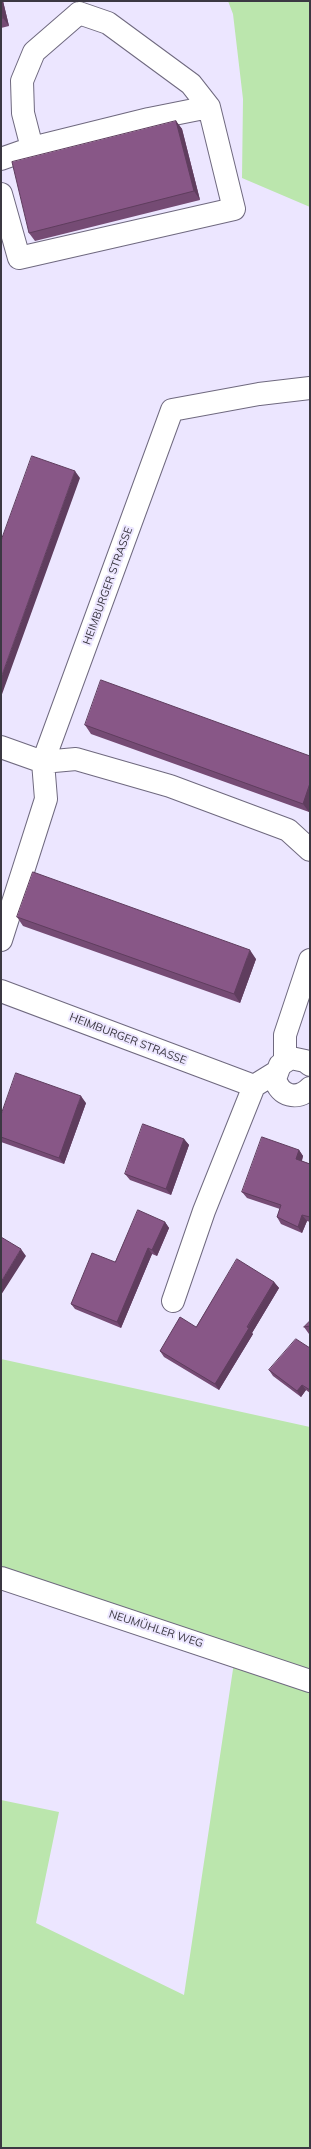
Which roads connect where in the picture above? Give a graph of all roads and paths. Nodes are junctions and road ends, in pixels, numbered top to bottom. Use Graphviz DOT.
graph roads {
  1 [pos="78,7"];
  2 [pos="209,107"];
  3 [pos="32,148"];
  4 [pos="1,159"];
  5 [pos="1,194"];
  6 [pos="310,388"];
  7 [pos="1,747"];
  8 [pos="44,762"];
  9 [pos="310,850"];
  10 [pos="1,940"];
  11 [pos="310,960"];
  12 [pos="1,991"];
  13 [pos="310,1065"];
  14 [pos="280,1067"];
  15 [pos="254,1086"];
  16 [pos="310,1088"];
  17 [pos="173,1301"];
  18 [pos="1,1578"];
  19 [pos="310,1681"];
  1 -- 2 [label="street"];
  1 -- 3 [label="street"];
  2 -- 3 [label="street"];
  2 -- 5 [label="street"];
  3 -- 4 [label="street"];
  6 -- 8 [label="street, HEIMBURGER STRASSE"];
  7 -- 8 [label="street"];
  8 -- 9 [label="street"];
  8 -- 10 [label="street, HEIMBURGER STRASSE"];
  11 -- 14 [label="street"];
  12 -- 15 [label="street, HEIMBURGER STRASSE"];
  13 -- 14 [label="street"];
  14 -- 15 [label="street"];
  14 -- 16 [label="street"];
  15 -- 17 [label="street"];
  18 -- 19 [label="street, NEUMÜHLER WEG"];
}
